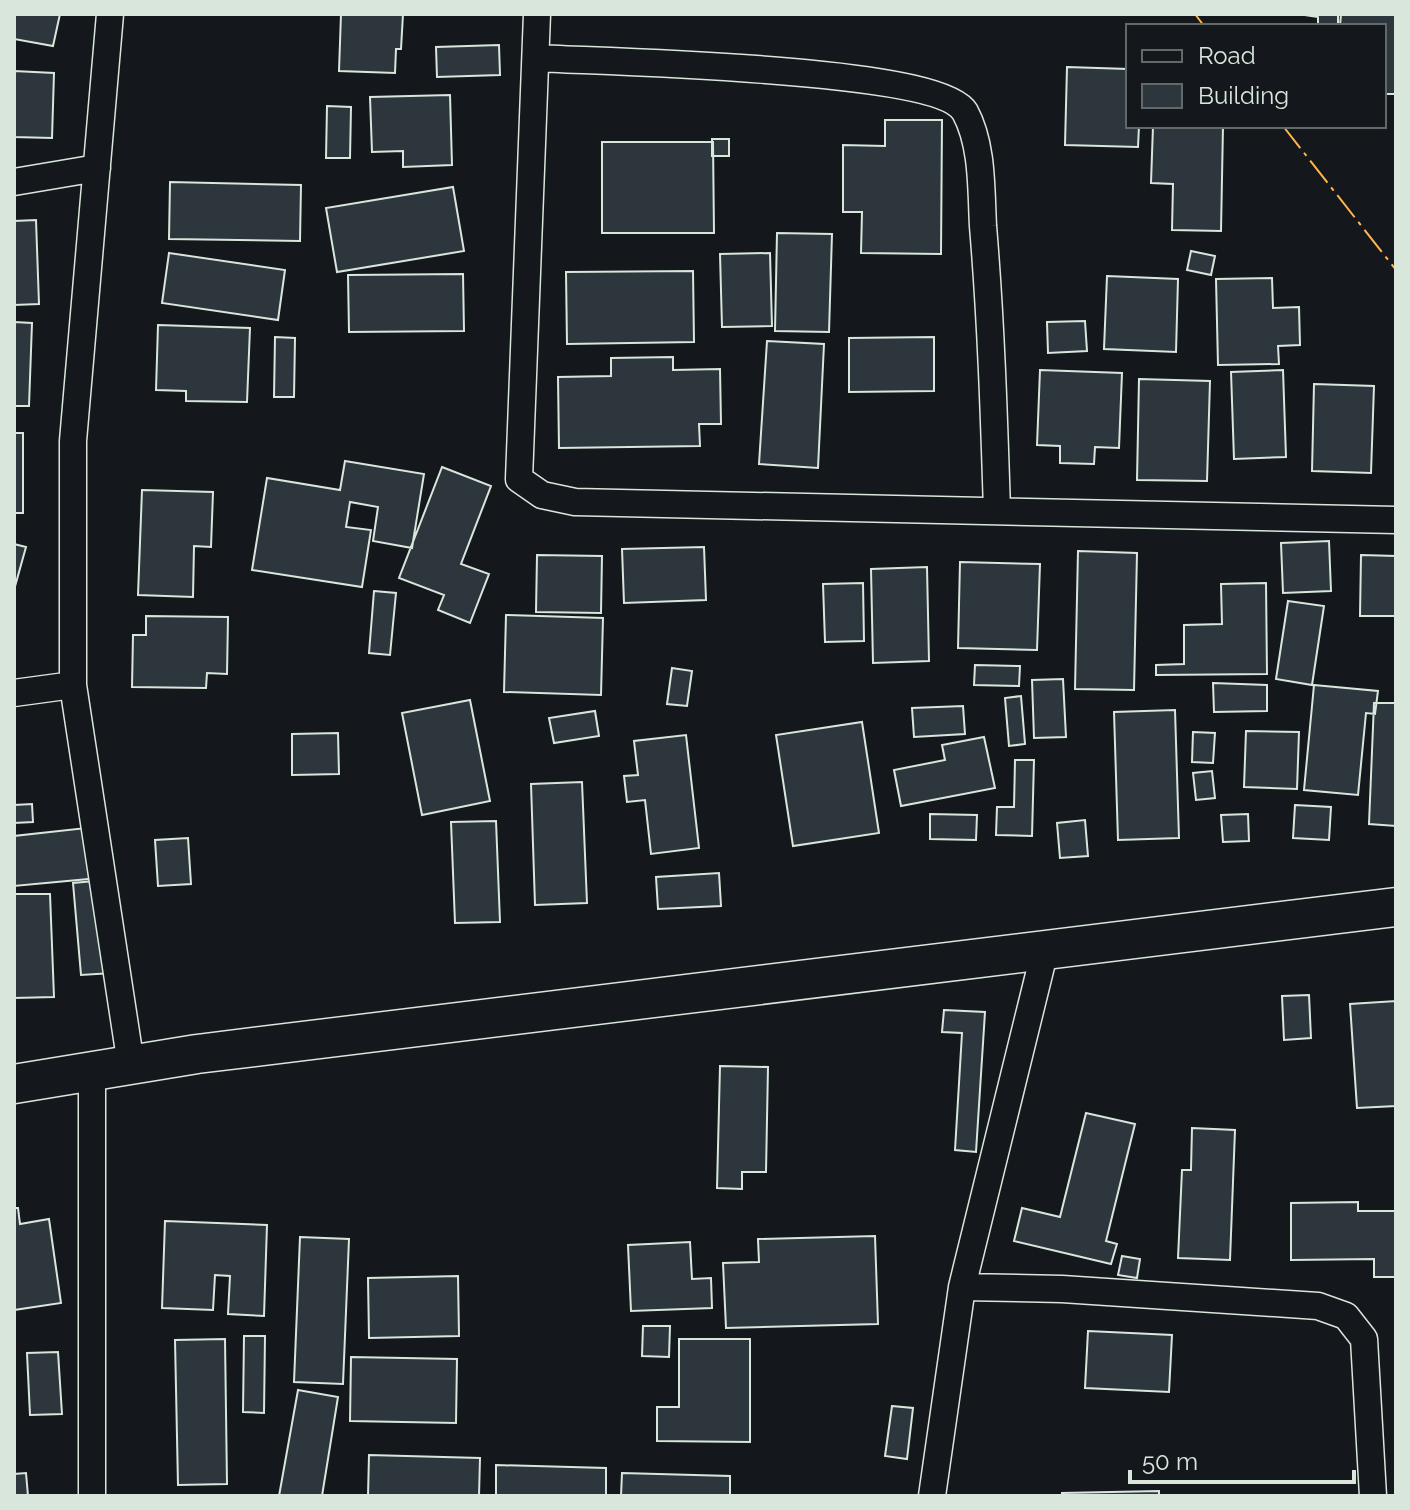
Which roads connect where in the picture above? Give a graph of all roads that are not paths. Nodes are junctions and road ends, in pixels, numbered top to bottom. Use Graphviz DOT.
graph roads {
  1 [pos="110,14"];
  2 [pos="537,14"];
  3 [pos="536,58"];
  4 [pos="97,168"];
  5 [pos="14,182"];
  6 [pos="997,511"];
  7 [pos="1396,520"];
  8 [pos="73,685"];
  9 [pos="14,693"];
  10 [pos="1396,907"];
  11 [pos="1045,950"];
  12 [pos="131,1065"];
  13 [pos="92,1072"];
  14 [pos="14,1084"];
  15 [pos="962,1287"];
  16 [pos="92,1496"];
  17 [pos="932,1496"];
  18 [pos="1373,1496"];
  1 -- 4 [label="street"];
  2 -- 3 [label="street"];
  3 -- 6 [label="street"];
  3 -- 6 [label="street"];
  4 -- 5 [label="street"];
  4 -- 8 [label="street"];
  6 -- 7 [label="street"];
  8 -- 9 [label="street"];
  8 -- 12 [label="street"];
  10 -- 11 [label="main road"];
  11 -- 12 [label="main road"];
  11 -- 15 [label="street"];
  12 -- 13 [label="main road"];
  13 -- 14 [label="main road"];
  13 -- 16 [label="street"];
  15 -- 17 [label="street"];
  15 -- 18 [label="street"];
}
